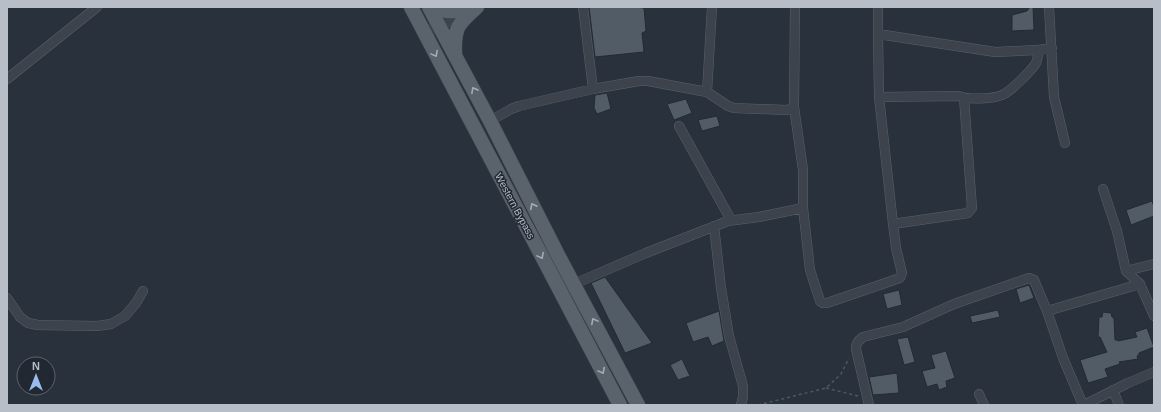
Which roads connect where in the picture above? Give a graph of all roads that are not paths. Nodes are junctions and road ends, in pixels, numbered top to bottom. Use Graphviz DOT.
graph roads {
  1 [pos="97,7"];
  2 [pos="411,7"];
  3 [pos="429,7"];
  4 [pos="435,7"];
  5 [pos="472,7"];
  6 [pos="476,7"];
  7 [pos="583,7"];
  8 [pos="712,7"];
  9 [pos="795,7"];
  10 [pos="878,7"];
  11 [pos="1049,7"];
  12 [pos="438,25"];
  13 [pos="424,33"];
  14 [pos="878,34"];
  15 [pos="1052,48"];
  16 [pos="1038,50"];
  17 [pos="455,55"];
  18 [pos="7,79"];
  19 [pos="592,89"];
  20 [pos="707,92"];
  21 [pos="879,97"];
  22 [pos="964,98"];
  23 [pos="794,108"];
  24 [pos="490,121"];
  25 [pos="679,126"];
  26 [pos="1064,144"];
  27 [pos="1103,189"];
  28 [pos="803,208"];
  29 [pos="731,220"];
  30 [pos="893,224"];
  31 [pos="714,226"];
  32 [pos="1154,264"];
  33 [pos="1126,271"];
  34 [pos="574,284"];
  35 [pos="1140,284"];
  36 [pos="143,291"];
  37 [pos="7,298"];
  38 [pos="1047,311"];
  39 [pos="1154,316"];
  40 [pos="1154,372"];
  41 [pos="1113,390"];
  42 [pos="979,394"];
  43 [pos="869,402"];
  44 [pos="620,405"];
  45 [pos="638,405"];
  46 [pos="741,405"];
  47 [pos="984,405"];
  48 [pos="1083,405"];
  49 [pos="1119,405"];
  1 -- 18 [label="street"];
  2 -- 13 [label="main road, Western Bypass"];
  3 -- 12 [label="main road, Western Bypass"];
  4 -- 5 [label="main road"];
  6 -- 12 [label="street"];
  6 -- 17 [label="main road"];
  7 -- 19 [label="street"];
  8 -- 20 [label="street"];
  9 -- 23 [label="street"];
  10 -- 14 [label="street"];
  11 -- 15 [label="street"];
  12 -- 13 [label="street"];
  12 -- 17 [label="main road, Western Bypass"];
  13 -- 44 [label="main road, Western Bypass, one-way"];
  14 -- 16 [label="street"];
  14 -- 21 [label="street"];
  15 -- 16 [label="street"];
  15 -- 26 [label="street"];
  16 -- 22 [label="street"];
  24 -- 17 [label="main road, Western Bypass, one-way"];
  19 -- 20 [label="street"];
  19 -- 24 [label="street"];
  20 -- 23 [label="street"];
  21 -- 22 [label="street"];
  21 -- 30 [label="street"];
  22 -- 30 [label="street"];
  23 -- 28 [label="street"];
  34 -- 24 [label="main road, Western Bypass, one-way"];
  25 -- 29 [label="street"];
  27 -- 33 [label="street"];
  28 -- 29 [label="street"];
  28 -- 30 [label="street"];
  29 -- 31 [label="street"];
  31 -- 34 [label="street"];
  31 -- 46 [label="street"];
  32 -- 33 [label="street"];
  33 -- 35 [label="street"];
  45 -- 34 [label="main road, Western Bypass, one-way"];
  35 -- 38 [label="street"];
  35 -- 39 [label="street"];
  36 -- 37 [label="street"];
  38 -- 43 [label="street"];
  38 -- 48 [label="street"];
  40 -- 41 [label="street"];
  41 -- 48 [label="street"];
  41 -- 49 [label="street"];
  42 -- 47 [label="street"];
}
